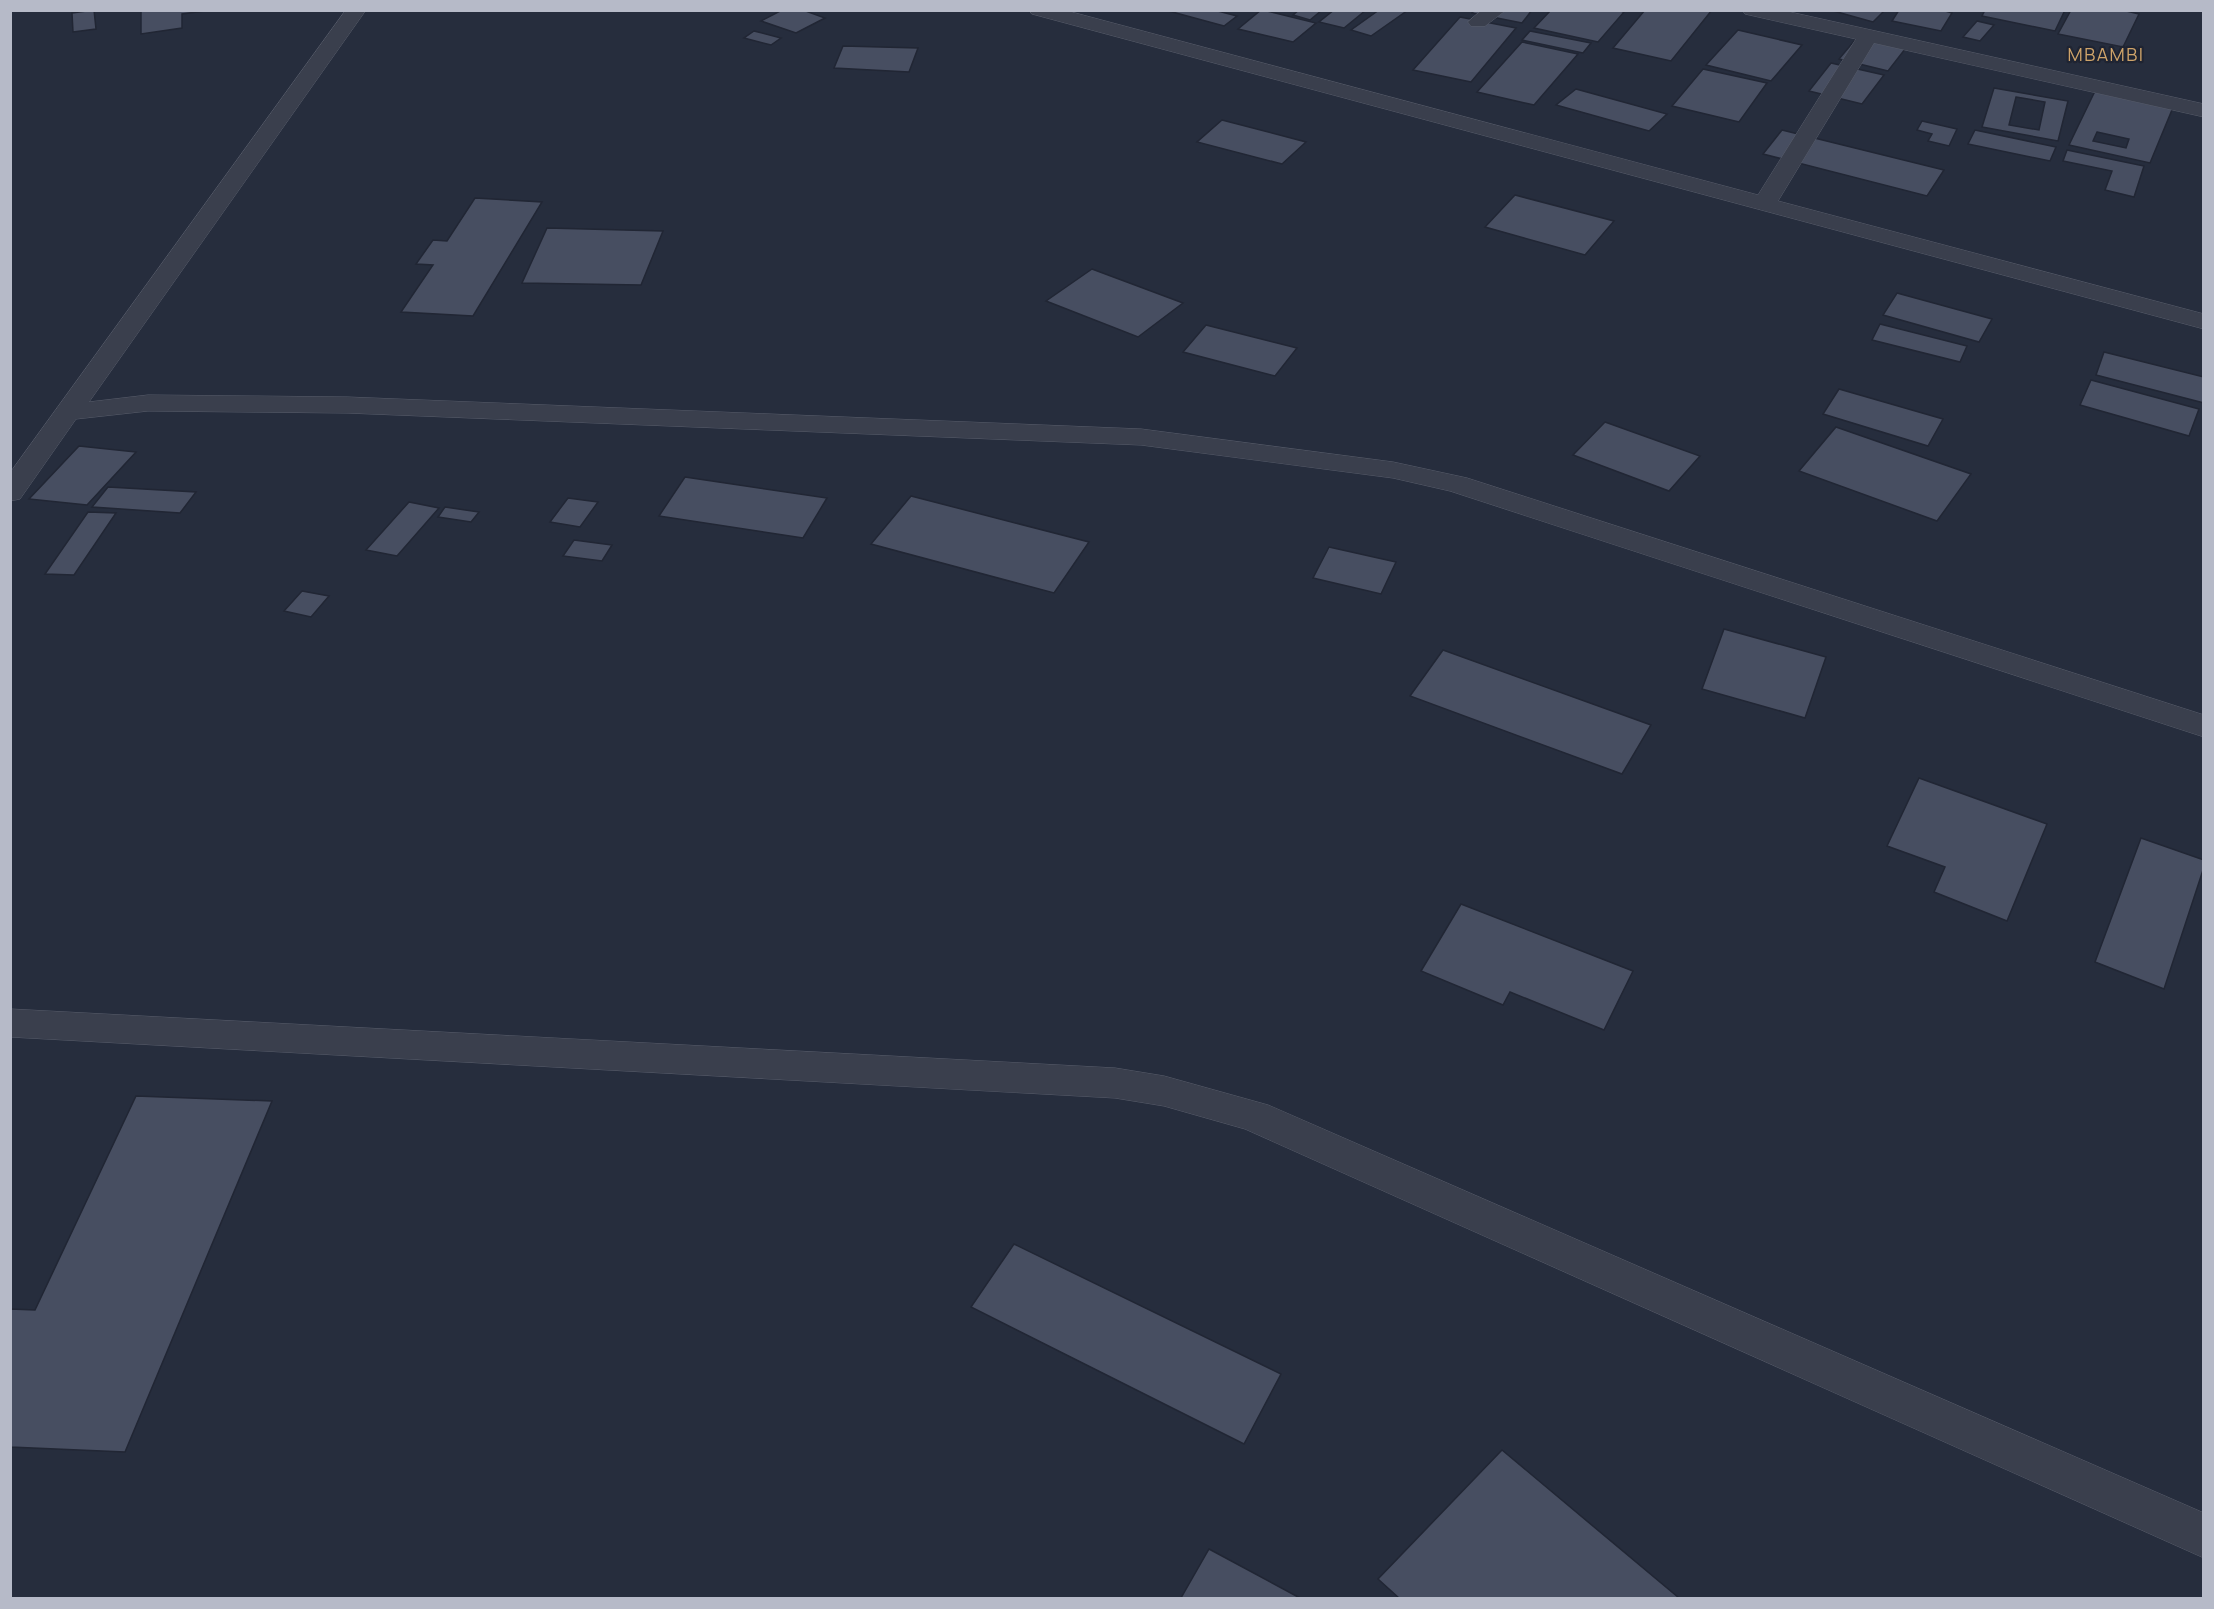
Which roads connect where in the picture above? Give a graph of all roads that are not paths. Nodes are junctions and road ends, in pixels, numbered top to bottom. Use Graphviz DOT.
graph roads {
  1 [pos="356,10"];
  2 [pos="1039,10"];
  3 [pos="1496,10"];
  4 [pos="1752,10"];
  5 [pos="1084,15"];
  6 [pos="1478,22"];
  7 [pos="1867,38"];
  8 [pos="2204,111"];
  9 [pos="1764,204"];
  10 [pos="2204,322"];
  11 [pos="69,412"];
  12 [pos="10,493"];
  13 [pos="2204,726"];
  14 [pos="10,1023"];
  15 [pos="2204,1536"];
  1 -- 11 [label="street"];
  2 -- 5 [label="street"];
  3 -- 6 [label="street"];
  4 -- 7 [label="street"];
  5 -- 9 [label="street"];
  7 -- 8 [label="street"];
  7 -- 9 [label="street"];
  9 -- 10 [label="street"];
  11 -- 12 [label="street"];
  11 -- 13 [label="street"];
  14 -- 15 [label="street"];
}
